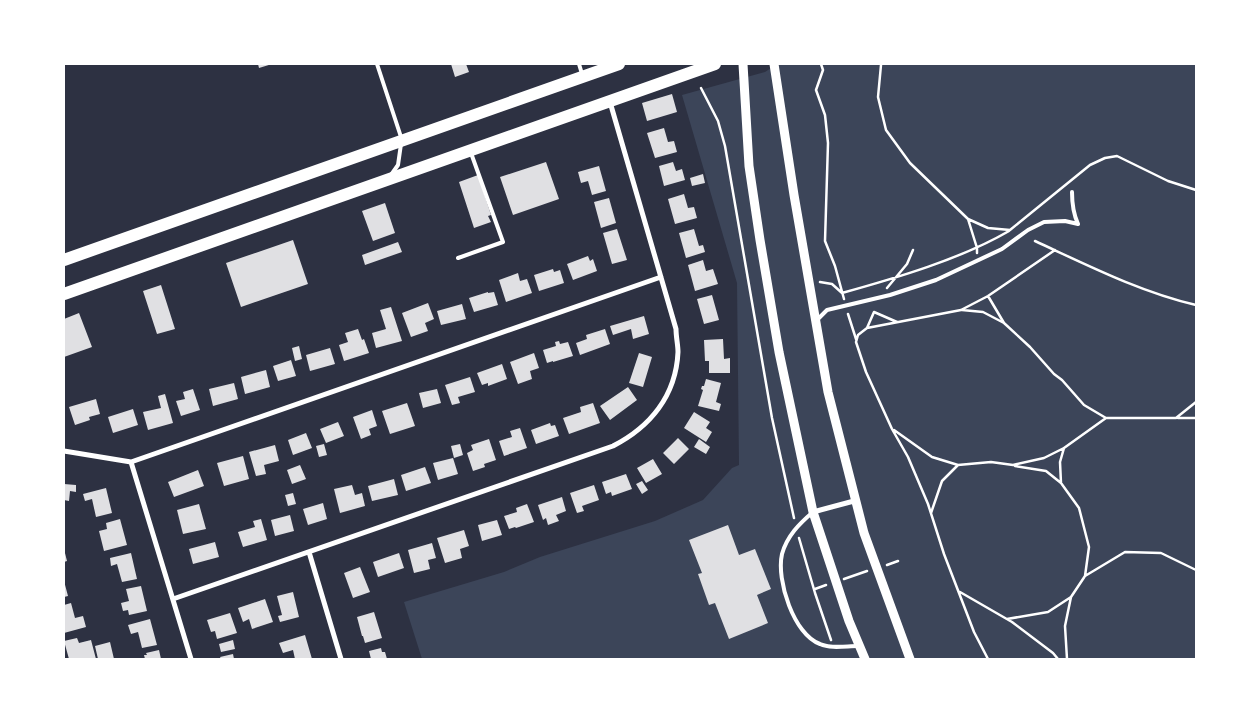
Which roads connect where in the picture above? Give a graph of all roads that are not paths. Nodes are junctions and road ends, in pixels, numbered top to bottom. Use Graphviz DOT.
graph roads {
  1 [pos="377,64"];
  2 [pos="578,64"];
  3 [pos="619,64"];
  4 [pos="715,64"];
  5 [pos="743,64"];
  6 [pos="774,64"];
  7 [pos="583,76"];
  8 [pos="610,101"];
  9 [pos="402,140"];
  10 [pos="470,150"];
  11 [pos="389,179"];
  12 [pos="1072,192"];
  13 [pos="458,258"];
  14 [pos="64,260"];
  15 [pos="661,278"];
  16 [pos="64,294"];
  17 [pos="815,321"];
  18 [pos="64,451"];
  19 [pos="131,462"];
  20 [pos="854,501"];
  21 [pos="813,512"];
  22 [pos="309,552"];
  23 [pos="173,599"];
  24 [pos="859,646"];
  25 [pos="191,659"];
  26 [pos="341,659"];
  27 [pos="865,659"];
  28 [pos="910,659"];
  1 -- 9 [label="lane"];
  2 -- 7 [label="lane"];
  3 -- 7 [label="main road"];
  4 -- 8 [label="main road"];
  5 -- 21 [label="street"];
  6 -- 17 [label="street"];
  7 -- 9 [label="main road"];
  8 -- 10 [label="main road"];
  8 -- 15 [label="street"];
  9 -- 11 [label="lane"];
  9 -- 14 [label="main road"];
  10 -- 11 [label="main road"];
  10 -- 13 [label="lane"];
  11 -- 16 [label="main road"];
  12 -- 17 [label="lane"];
  15 -- 19 [label="street"];
  15 -- 22 [label="street"];
  17 -- 20 [label="street"];
  18 -- 19 [label="street"];
  19 -- 23 [label="street"];
  20 -- 21 [label="street"];
  20 -- 28 [label="street"];
  21 -- 24 [label="street"];
  21 -- 24 [label="lane"];
  22 -- 23 [label="street"];
  22 -- 26 [label="street"];
  23 -- 25 [label="street"];
  24 -- 27 [label="street"];
}
